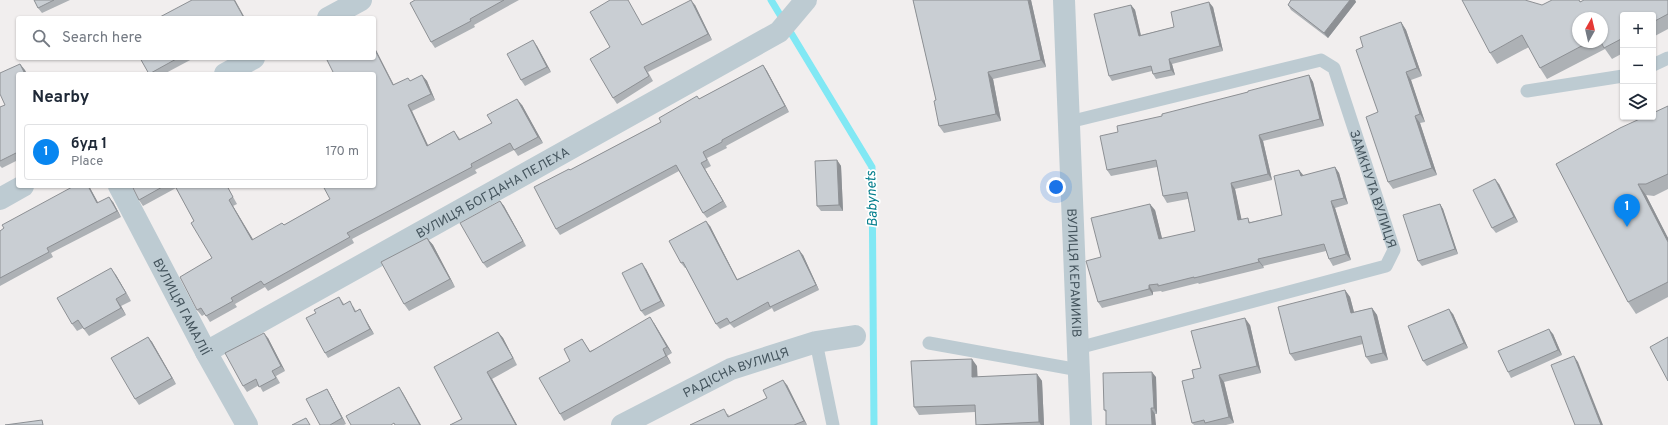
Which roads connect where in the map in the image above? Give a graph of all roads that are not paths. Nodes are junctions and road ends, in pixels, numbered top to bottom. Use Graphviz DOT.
graph roads {
  1 [pos="361,0"];
  2 [pos="1064,0"];
  3 [pos="799,8"];
  4 [pos="332,16"];
  5 [pos="1668,58"];
  6 [pos="250,60"];
  7 [pos="1656,64"];
  8 [pos="229,72"];
  9 [pos="1620,76"];
  10 [pos="1527,91"];
  11 [pos="1068,122"];
  12 [pos="19,188"];
  13 [pos="120,188"];
  14 [pos="0,199"];
  15 [pos="855,336"];
  16 [pos="816,342"];
  17 [pos="929,343"];
  18 [pos="1078,348"];
  19 [pos="206,352"];
  20 [pos="1079,370"];
  21 [pos="247,425"];
  22 [pos="622,425"];
  23 [pos="833,425"];
  24 [pos="1081,425"];
  1 -- 4 [label="street"];
  2 -- 11 [label="street, ВУЛИЦЯ КЕРАМИКІВ"];
  3 -- 19 [label="street, ВУЛИЦЯ БОГДАНА ПЕЛЕХА"];
  5 -- 7 [label="lane"];
  6 -- 8 [label="street"];
  9 -- 10 [label="lane"];
  11 -- 18 [label="street, ВУЛИЦЯ КЕРАМИКІВ"];
  11 -- 18 [label="lane, ЗАМКНУТА ВУЛИЦЯ"];
  12 -- 14 [label="street"];
  13 -- 19 [label="street, ВУЛИЦЯ ГАМАЛІЇ"];
  15 -- 16 [label="street, РАДІСНА ВУЛИЦЯ"];
  16 -- 22 [label="street, РАДІСНА ВУЛИЦЯ"];
  16 -- 23 [label="lane"];
  17 -- 20 [label="lane"];
  18 -- 20 [label="street, ВУЛИЦЯ КЕРАМИКІВ"];
  19 -- 21 [label="street, ВУЛИЦЯ ГАМАЛІЇ"];
  20 -- 24 [label="street, ВУЛИЦЯ КЕРАМИКІВ"];
}
